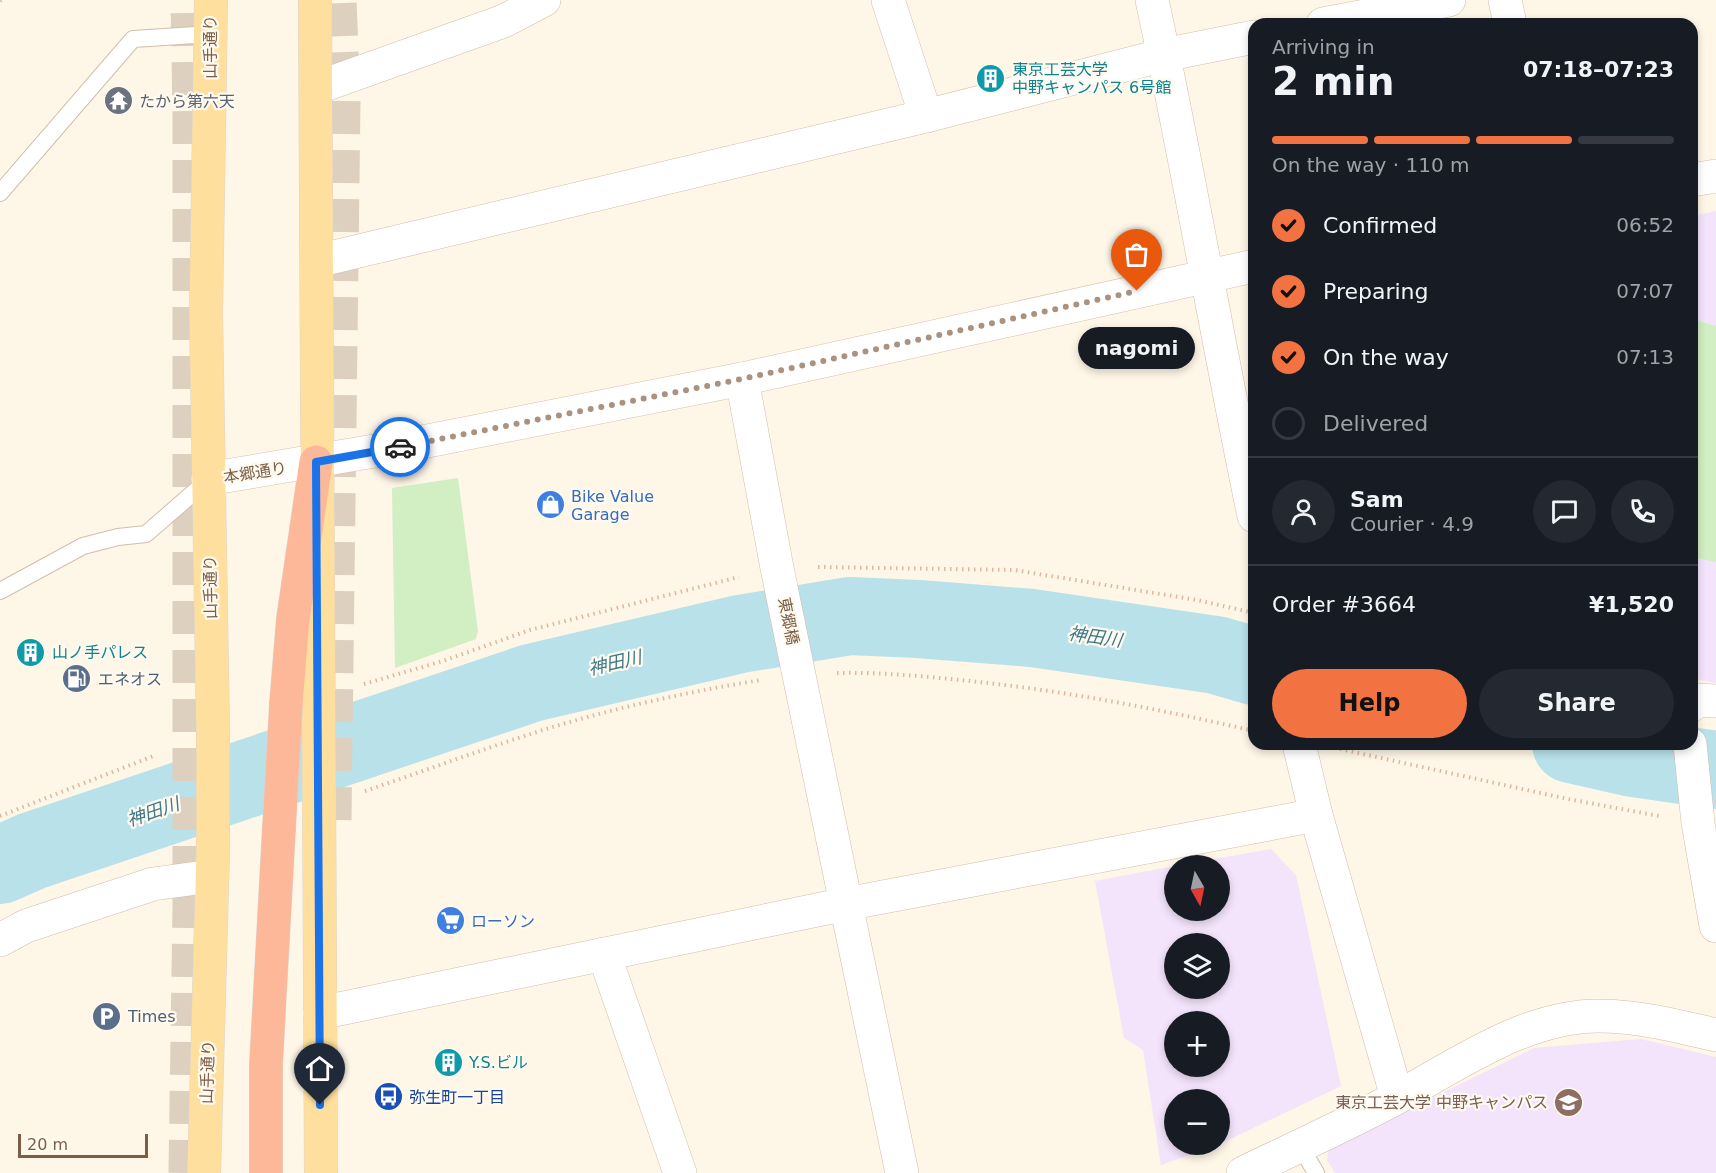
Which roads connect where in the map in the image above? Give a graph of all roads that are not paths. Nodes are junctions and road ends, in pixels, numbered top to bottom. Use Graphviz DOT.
graph roads {
  1 [pos="210,0"];
  2 [pos="315,0"];
  3 [pos="544,0"];
  4 [pos="888,0"];
  5 [pos="1152,0"];
  6 [pos="1449,0"];
  7 [pos="1505,0"];
  8 [pos="1354,18"];
  9 [pos="1509,18"];
  10 [pos="211,34"];
  11 [pos="1248,38"];
  12 [pos="1164,55"];
  13 [pos="316,88"];
  14 [pos="926,116"];
  15 [pos="1716,176"];
  16 [pos="1698,179"];
  17 [pos="0,193"];
  18 [pos="317,261"];
  19 [pos="1248,267"];
  20 [pos="1207,275"];
  21 [pos="742,379"];
  22 [pos="316,462"];
  23 [pos="208,479"];
  24 [pos="1248,488"];
  25 [pos="0,591"];
  26 [pos="1698,700"];
  27 [pos="1716,701"];
  28 [pos="1300,750"];
  29 [pos="1691,750"];
  30 [pos="1316,815"];
  31 [pos="212,863"];
  32 [pos="846,904"];
  33 [pos="1716,926"];
  34 [pos="0,940"];
  35 [pos="604,954"];
  36 [pos="320,1013"];
  37 [pos="1716,1035"];
  38 [pos="1397,1097"];
  39 [pos="1308,1159"];
  40 [pos="204,1173"];
  41 [pos="266,1173"];
  42 [pos="321,1173"];
  43 [pos="680,1173"];
  44 [pos="902,1173"];
  45 [pos="1243,1173"];
  1 -- 10 [label="main road, 山手通り"];
  2 -- 13 [label="main road"];
  3 -- 13 [label="street"];
  4 -- 14 [label="street"];
  5 -- 12 [label="street"];
  6 -- 8 [label="street"];
  7 -- 9 [label="street"];
  10 -- 17 [label="lane"];
  10 -- 23 [label="main road, 山手通り"];
  11 -- 12 [label="street"];
  12 -- 14 [label="street"];
  12 -- 20 [label="street"];
  13 -- 18 [label="main road"];
  14 -- 18 [label="street"];
  15 -- 16 [label="street"];
  18 -- 22 [label="main road"];
  19 -- 20 [label="street, 本郷通り"];
  20 -- 21 [label="street, 本郷通り"];
  20 -- 24 [label="street"];
  21 -- 22 [label="street, 本郷通り"];
  21 -- 32 [label="street, 東郷橋"];
  22 -- 23 [label="street, 本郷通り"];
  22 -- 36 [label="main road"];
  22 -- 41 [label="highway, bridge"];
  23 -- 25 [label="lane"];
  23 -- 31 [label="main road, 山手通り"];
  26 -- 27 [label="street"];
  28 -- 30 [label="street"];
  29 -- 33 [label="street"];
  30 -- 32 [label="street"];
  30 -- 38 [label="street"];
  31 -- 34 [label="street"];
  31 -- 40 [label="main road, 山手通り"];
  32 -- 35 [label="street"];
  32 -- 44 [label="street, 東郷橋"];
  35 -- 36 [label="street"];
  35 -- 43 [label="street"];
  36 -- 42 [label="main road"];
  37 -- 38 [label="street"];
  38 -- 39 [label="street"];
  39 -- 45 [label="street"];
}
